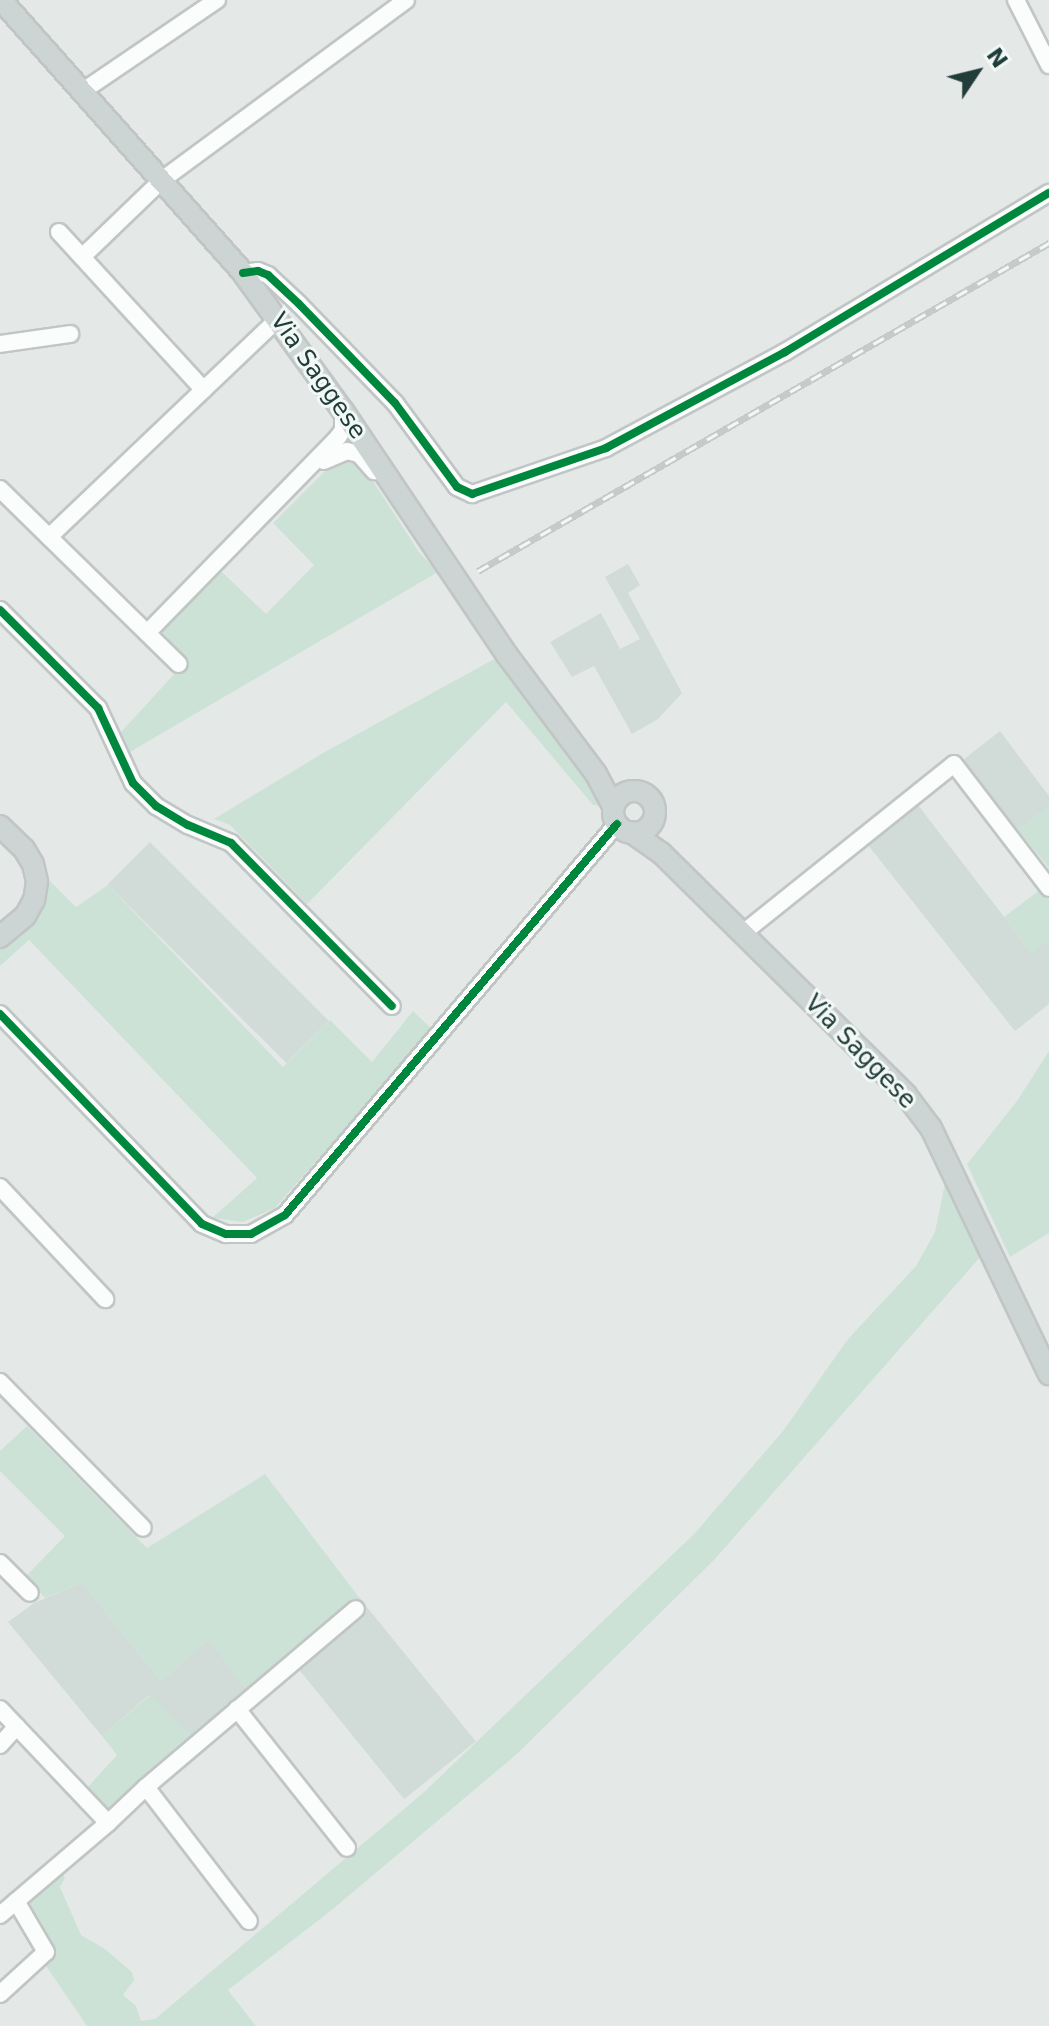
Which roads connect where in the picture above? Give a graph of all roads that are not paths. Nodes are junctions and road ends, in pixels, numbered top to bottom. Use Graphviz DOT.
graph roads {
  1 [pos="217,0"];
  2 [pos="406,0"];
  3 [pos="1016,0"];
  4 [pos="7,3"];
  5 [pos="1049,65"];
  6 [pos="83,91"];
  7 [pos="162,180"];
  8 [pos="1049,193"];
  9 [pos="59,232"];
  10 [pos="82,257"];
  11 [pos="243,273"];
  12 [pos="278,319"];
  13 [pos="70,334"];
  14 [pos="0,344"];
  15 [pos="204,390"];
  16 [pos="343,411"];
  17 [pos="306,473"];
  18 [pos="0,489"];
  19 [pos="49,537"];
  20 [pos="442,558"];
  21 [pos="0,610"];
  22 [pos="147,633"];
  23 [pos="179,664"];
  24 [pos="596,774"];
  25 [pos="638,791"];
  26 [pos="621,821"];
  27 [pos="652,823"];
  28 [pos="0,826"];
  29 [pos="661,853"];
  30 [pos="1049,888"];
  31 [pos="743,933"];
  32 [pos="0,937"];
  33 [pos="392,1006"];
  34 [pos="0,1014"];
  35 [pos="0,1187"];
  36 [pos="105,1299"];
  37 [pos="1049,1374"];
  38 [pos="0,1382"];
  39 [pos="143,1528"];
  40 [pos="0,1563"];
  41 [pos="30,1593"];
  42 [pos="356,1609"];
  43 [pos="0,1709"];
  44 [pos="237,1709"];
  45 [pos="17,1726"];
  46 [pos="0,1745"];
  47 [pos="146,1787"];
  48 [pos="108,1823"];
  49 [pos="347,1848"];
  50 [pos="16,1901"];
  51 [pos="0,1915"];
  52 [pos="249,1921"];
  53 [pos="0,1994"];
  1 -- 6 [label="street"];
  2 -- 7 [label="street"];
  3 -- 5 [label="street"];
  4 -- 6 [label="main road, Via Saggese"];
  6 -- 7 [label="main road, Via Saggese"];
  7 -- 10 [label="street"];
  7 -- 11 [label="main road, Via Saggese"];
  8 -- 11 [label="street"];
  9 -- 10 [label="street"];
  10 -- 15 [label="street"];
  11 -- 12 [label="main road, Via Saggese"];
  12 -- 15 [label="street"];
  12 -- 16 [label="main road, Via Saggese"];
  13 -- 14 [label="street"];
  15 -- 19 [label="street"];
  16 -- 17 [label="street"];
  16 -- 20 [label="main road, Via Saggese"];
  17 -- 20 [label="street"];
  17 -- 22 [label="street"];
  18 -- 19 [label="street"];
  19 -- 22 [label="street"];
  20 -- 24 [label="main road, Via Saggese"];
  21 -- 33 [label="street"];
  22 -- 23 [label="street"];
  24 -- 25 [label="main road"];
  24 -- 26 [label="main road, Via Saggese"];
  25 -- 26 [label="main road"];
  25 -- 27 [label="main road"];
  26 -- 27 [label="main road"];
  26 -- 29 [label="main road, Via Saggese"];
  26 -- 34 [label="street"];
  27 -- 29 [label="main road"];
  28 -- 32 [label="main road"];
  29 -- 31 [label="main road, Via Saggese"];
  30 -- 31 [label="street"];
  31 -- 37 [label="main road, Via Saggese"];
  35 -- 36 [label="street"];
  38 -- 39 [label="street"];
  40 -- 41 [label="street"];
  42 -- 44 [label="street"];
  43 -- 45 [label="street"];
  44 -- 47 [label="street"];
  44 -- 49 [label="street"];
  45 -- 46 [label="street"];
  45 -- 48 [label="street"];
  47 -- 48 [label="street"];
  47 -- 52 [label="street"];
  48 -- 50 [label="street"];
  50 -- 51 [label="street"];
  50 -- 53 [label="street"];
}
